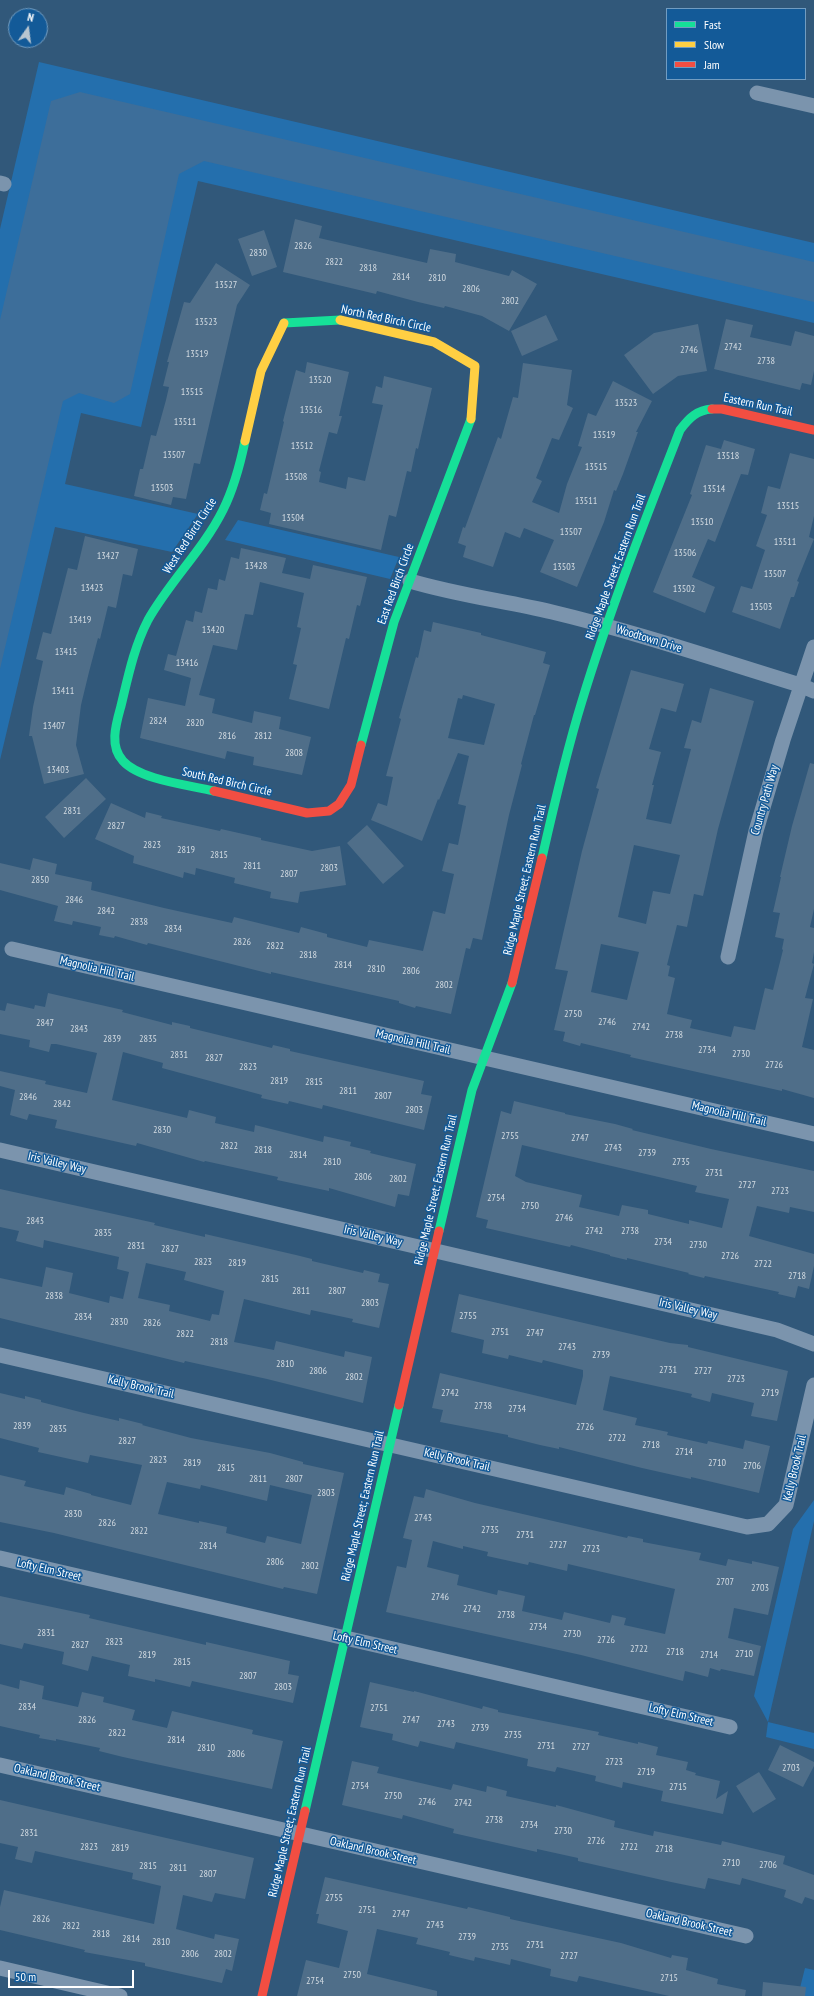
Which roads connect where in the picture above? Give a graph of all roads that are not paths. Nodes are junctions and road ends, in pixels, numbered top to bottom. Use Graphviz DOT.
graph roads {
  1 [pos="757,93"];
  2 [pos="814,106"];
  3 [pos="285,322"];
  4 [pos="475,366"];
  5 [pos="697,412"];
  6 [pos="814,430"];
  7 [pos="410,581"];
  8 [pos="606,626"];
  9 [pos="814,647"];
  10 [pos="800,685"];
  11 [pos="814,691"];
  12 [pos="120,758"];
  13 [pos="334,809"];
  14 [pos="12,950"];
  15 [pos="728,957"];
  16 [pos="482,1058"];
  17 [pos="814,1134"];
  18 [pos="0,1150"];
  19 [pos="434,1251"];
  20 [pos="814,1344"];
  21 [pos="0,1355"];
  22 [pos="814,1385"];
  23 [pos="808,1439"];
  24 [pos="390,1445"];
  25 [pos="0,1558"];
  26 [pos="345,1638"];
  27 [pos="730,1727"];
  28 [pos="0,1765"];
  29 [pos="299,1834"];
  30 [pos="746,1936"];
  31 [pos="0,1968"];
  32 [pos="120,1996"];
  33 [pos="262,1996"];
  1 -- 2 [label="street"];
  3 -- 4 [label="street, North Red Birch Circle"];
  3 -- 12 [label="street, West Red Birch Circle"];
  4 -- 7 [label="street, East Red Birch Circle"];
  5 -- 6 [label="street, Eastern Run Trail"];
  5 -- 8 [label="street, Ridge Maple Street; Eastern Run Trail"];
  7 -- 8 [label="street, Woodtown Drive"];
  7 -- 13 [label="street, East Red Birch Circle"];
  8 -- 10 [label="street, Woodtown Drive"];
  8 -- 16 [label="street, Ridge Maple Street; Eastern Run Trail"];
  9 -- 10 [label="street, Country Path Way"];
  10 -- 11 [label="street, Woodtown Drive"];
  10 -- 15 [label="street, Country Path Way"];
  12 -- 13 [label="street, South Red Birch Circle"];
  14 -- 16 [label="street, Magnolia Hill Trail"];
  16 -- 17 [label="street, Magnolia Hill Trail"];
  16 -- 19 [label="street, Ridge Maple Street; Eastern Run Trail"];
  18 -- 19 [label="street, Iris Valley Way"];
  19 -- 20 [label="street, Iris Valley Way"];
  19 -- 24 [label="street, Ridge Maple Street; Eastern Run Trail"];
  21 -- 24 [label="street, Kelly Brook Trail"];
  22 -- 23 [label="street, Kelly Brook Trail"];
  23 -- 24 [label="street, Kelly Brook Trail"];
  24 -- 26 [label="street, Ridge Maple Street; Eastern Run Trail"];
  25 -- 26 [label="street, Lofty Elm Street"];
  26 -- 27 [label="street, Lofty Elm Street"];
  26 -- 29 [label="street, Ridge Maple Street; Eastern Run Trail"];
  28 -- 29 [label="street, Oakland Brook Street"];
  29 -- 30 [label="street, Oakland Brook Street"];
  29 -- 33 [label="street, Ridge Maple Street; Eastern Run Trail"];
  31 -- 32 [label="street"];
}
